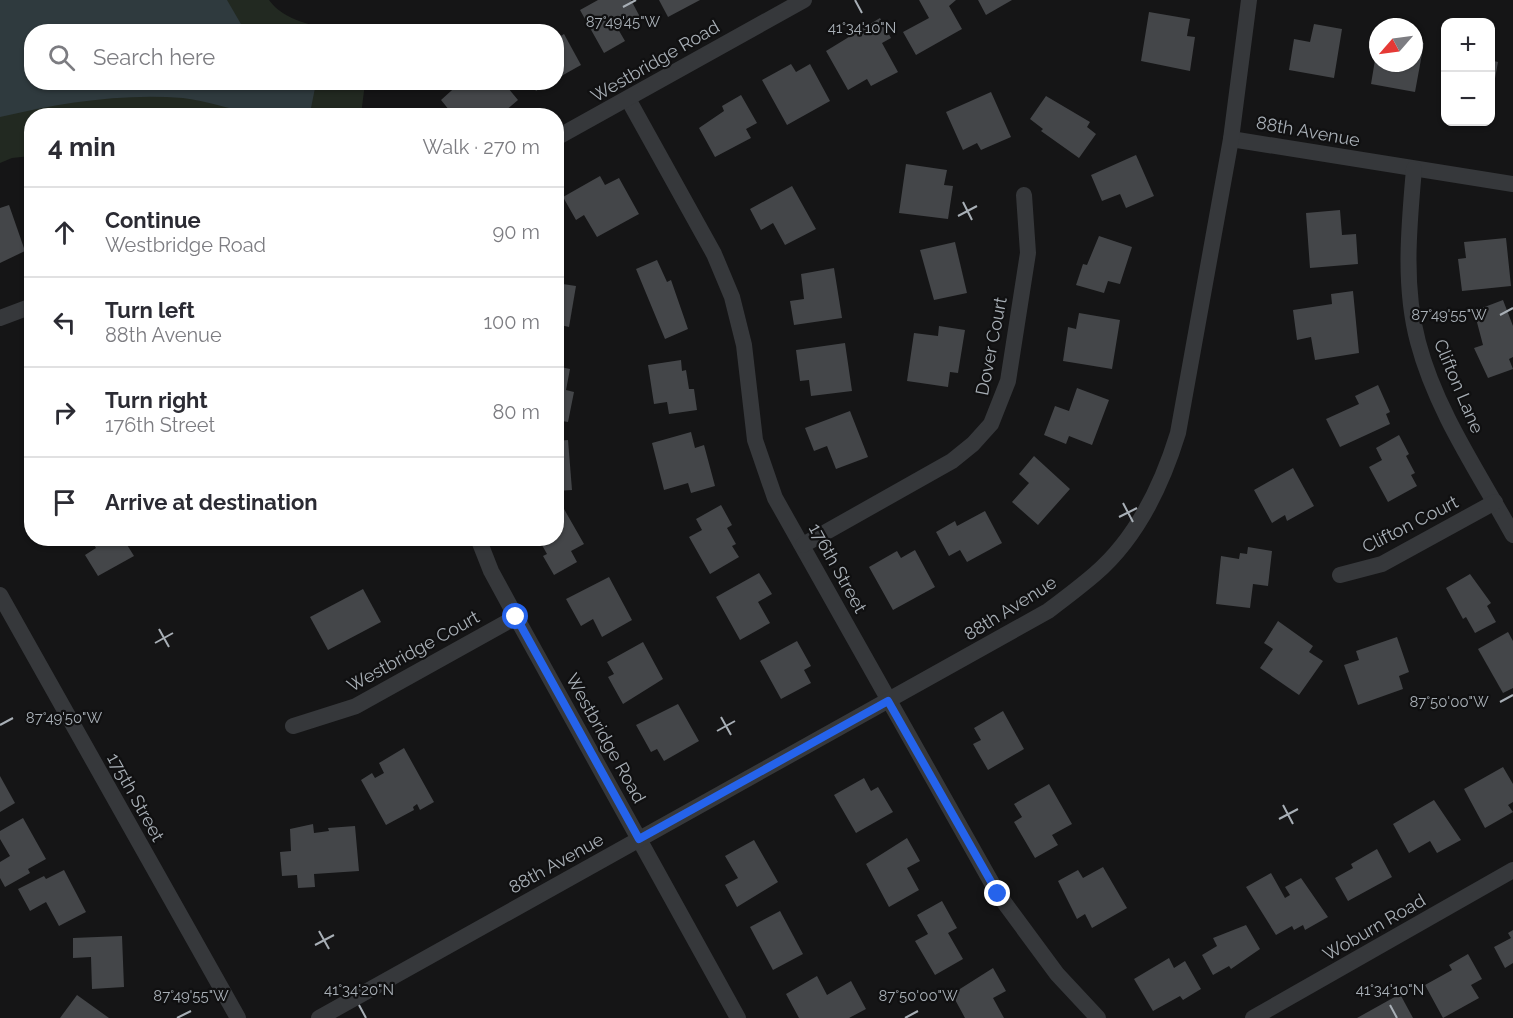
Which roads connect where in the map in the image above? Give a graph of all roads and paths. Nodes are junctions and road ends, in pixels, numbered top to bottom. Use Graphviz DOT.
graph roads {
  1 [pos="804,0"];
  2 [pos="1249,0"];
  3 [pos="628,99"];
  4 [pos="564,134"];
  5 [pos="1231,139"];
  6 [pos="1414,169"];
  7 [pos="1513,184"];
  8 [pos="1024,195"];
  9 [pos="24,309"];
  10 [pos="0,318"];
  11 [pos="1495,502"];
  12 [pos="1513,535"];
  13 [pos="803,545"];
  14 [pos="481,546"];
  15 [pos="1340,575"];
  16 [pos="0,595"];
  17 [pos="516,617"];
  18 [pos="888,701"];
  19 [pos="293,726"];
  20 [pos="639,839"];
  21 [pos="1513,870"];
  22 [pos="238,1018"];
  23 [pos="319,1018"];
  24 [pos="738,1018"];
  25 [pos="1098,1018"];
  26 [pos="1254,1018"];
  1 -- 3 [label="street, Westbridge Road"];
  2 -- 5 [label="street"];
  3 -- 4 [label="street, Westbridge Road"];
  3 -- 13 [label="street, 176th Street"];
  5 -- 6 [label="street, 88th Avenue"];
  5 -- 18 [label="street, 88th Avenue"];
  6 -- 7 [label="street, 88th Avenue"];
  6 -- 11 [label="street, Clifton Lane"];
  8 -- 13 [label="street, Dover Court"];
  9 -- 10 [label="street"];
  11 -- 12 [label="street, Clifton Lane"];
  11 -- 15 [label="street, Clifton Court"];
  13 -- 18 [label="street, 176th Street"];
  14 -- 17 [label="street, Westbridge Road"];
  16 -- 22 [label="street, 175th Street"];
  17 -- 19 [label="street, Westbridge Court"];
  17 -- 20 [label="street, Westbridge Road"];
  18 -- 20 [label="street, 88th Avenue"];
  18 -- 25 [label="street, 176th Street"];
  20 -- 23 [label="street, 88th Avenue"];
  20 -- 24 [label="street, Westbridge Road"];
  21 -- 26 [label="street, Woburn Road"];
}
